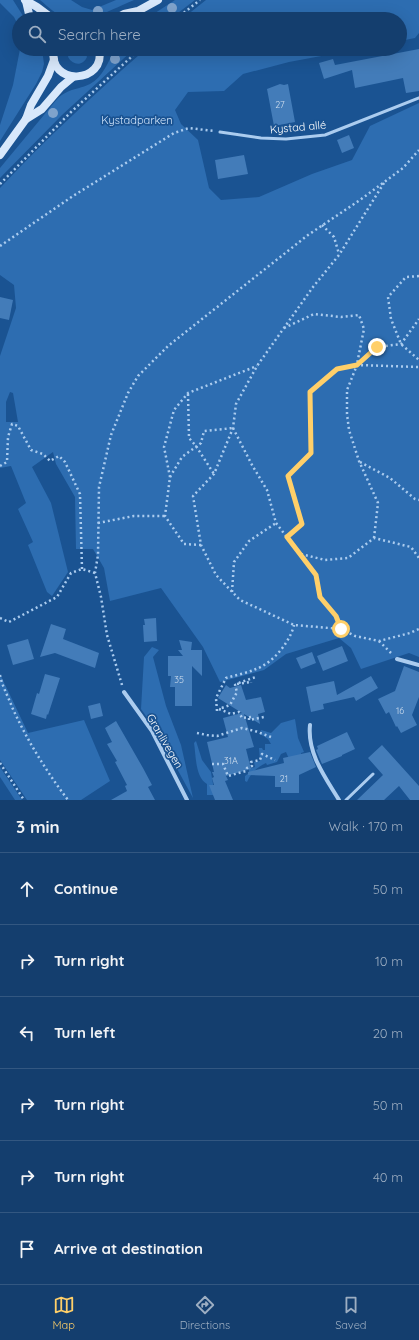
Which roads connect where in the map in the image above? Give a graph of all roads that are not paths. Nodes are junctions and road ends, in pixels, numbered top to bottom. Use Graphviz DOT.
graph roads {
  1 [pos="158,0"];
  2 [pos="25,1"];
  3 [pos="138,11"];
  4 [pos="28,12"];
  5 [pos="44,12"];
  6 [pos="133,12"];
  7 [pos="52,56"];
  8 [pos="54,56"];
  9 [pos="99,58"];
  10 [pos="74,77"];
  11 [pos="419,98"];
  12 [pos="26,119"];
  13 [pos="220,132"];
  14 [pos="0,155"];
  15 [pos="397,659"];
  16 [pos="419,665"];
  17 [pos="124,692"];
  18 [pos="310,725"];
  19 [pos="373,774"];
  20 [pos="187,800"];
  21 [pos="338,800"];
  22 [pos="346,800"];
  1 -- 3 [label="main road"];
  2 -- 4 [label="main road"];
  2 -- 5 [label="main road"];
  3 -- 6 [label="main road"];
  7 -- 12 [label="main road"];
  8 -- 10 [label="main road"];
  9 -- 10 [label="main road"];
  10 -- 12 [label="main road"];
  11 -- 13 [label="lane, Kystad allé"];
  12 -- 14 [label="main road"];
  15 -- 16 [label="street"];
  17 -- 20 [label="street, Granlivegen"];
  18 -- 21 [label="street"];
  19 -- 22 [label="lane"];
}
